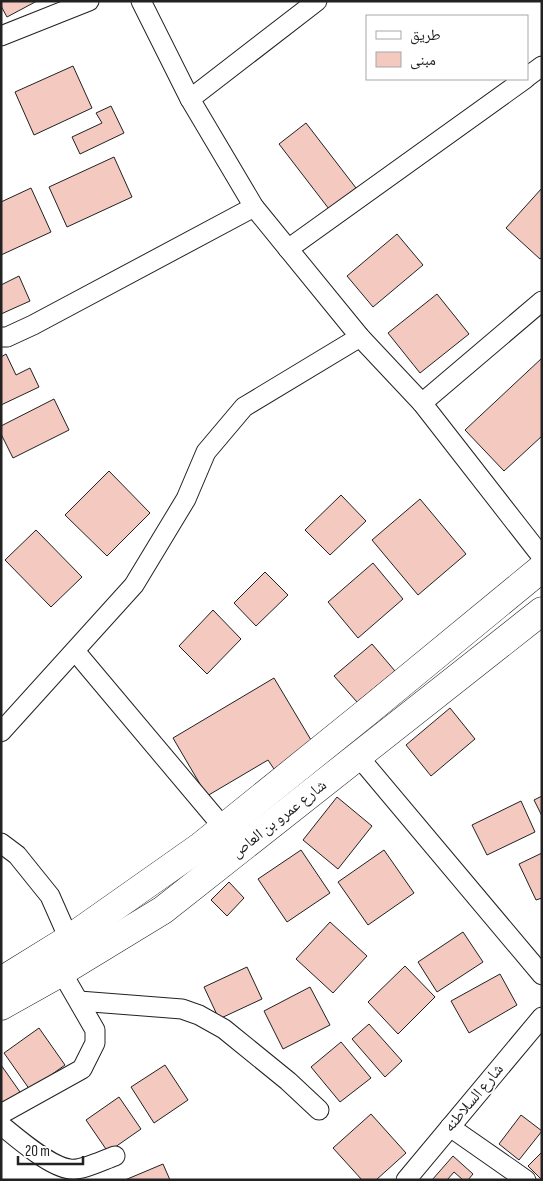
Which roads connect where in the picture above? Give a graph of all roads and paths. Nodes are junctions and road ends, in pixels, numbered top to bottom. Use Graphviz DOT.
graph roads {
  1 [pos="88,1"];
  2 [pos="140,1"];
  3 [pos="316,1"];
  4 [pos="1,36"];
  5 [pos="542,66"];
  6 [pos="528,76"];
  7 [pos="523,80"];
  8 [pos="190,99"];
  9 [pos="254,207"];
  10 [pos="288,249"];
  11 [pos="542,301"];
  12 [pos="1,337"];
  13 [pos="360,337"];
  14 [pos="422,403"];
  15 [pos="542,557"];
  16 [pos="542,568"];
  17 [pos="542,610"];
  18 [pos="76,651"];
  19 [pos="1,732"];
  20 [pos="358,756"];
  21 [pos="223,827"];
  22 [pos="1,843"];
  23 [pos="69,939"];
  24 [pos="61,971"];
  25 [pos="542,975"];
  26 [pos="1,981"];
  27 [pos="79,1001"];
  28 [pos="1,1006"];
  29 [pos="542,1017"];
  30 [pos="319,1110"];
  31 [pos="1,1114"];
  32 [pos="1,1125"];
  33 [pos="450,1128"];
  34 [pos="115,1156"];
  35 [pos="406,1180"];
  36 [pos="526,1180"];
  1 -- 4 [label="street"];
  2 -- 8 [label="street"];
  3 -- 8 [label="street"];
  5 -- 6 [label="street"];
  7 -- 10 [label="street"];
  8 -- 9 [label="street"];
  9 -- 10 [label="street"];
  9 -- 12 [label="street"];
  10 -- 13 [label="street"];
  11 -- 14 [label="street"];
  13 -- 14 [label="street"];
  13 -- 18 [label="street"];
  14 -- 15 [label="street"];
  16 -- 21 [label="street"];
  17 -- 20 [label="street, شارع عمرو بن العاص"];
  18 -- 19 [label="street"];
  18 -- 21 [label="street"];
  20 -- 24 [label="street, شارع عمرو بن العاص"];
  20 -- 25 [label="street"];
  21 -- 23 [label="street"];
  22 -- 23 [label="street"];
  23 -- 26 [label="street"];
  24 -- 27 [label="street"];
  24 -- 28 [label="street, شارع عمرو بن العاص"];
  27 -- 30 [label="street"];
  27 -- 31 [label="street"];
  29 -- 33 [label="street, شارع السلاطنه"];
  32 -- 34 [label="street"];
  33 -- 35 [label="street, شارع السلاطنه"];
  33 -- 36 [label="street"];
}
